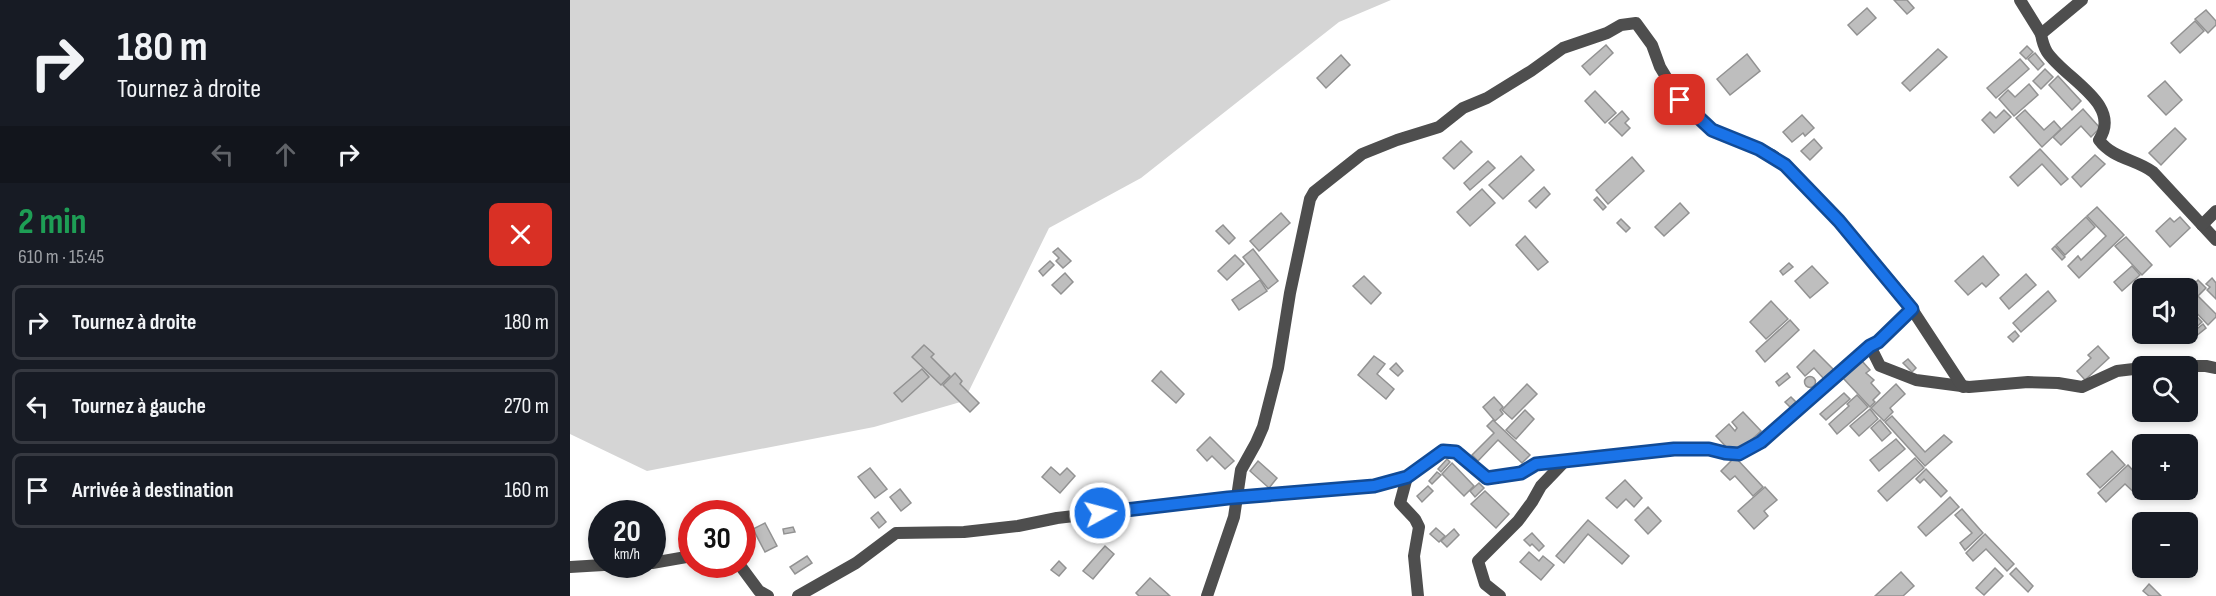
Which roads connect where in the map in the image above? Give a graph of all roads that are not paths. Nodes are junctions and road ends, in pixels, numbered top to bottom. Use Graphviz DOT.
graph roads {
  1 [pos="2020,0"];
  2 [pos="2082,0"];
  3 [pos="2041,34"];
  4 [pos="2216,211"];
  5 [pos="2202,225"];
  6 [pos="2216,240"];
  7 [pos="1912,309"];
  8 [pos="1870,346"];
  9 [pos="2198,366"];
  10 [pos="2216,368"];
  11 [pos="2132,369"];
  12 [pos="1963,387"];
  13 [pos="1564,462"];
  14 [pos="1407,477"];
  15 [pos="1260,496"];
  16 [pos="1236,498"];
  17 [pos="1234,517"];
  18 [pos="588,566"];
  19 [pos="570,567"];
  20 [pos="750,578"];
  21 [pos="768,596"];
  22 [pos="798,596"];
  23 [pos="1207,596"];
  24 [pos="1418,596"];
  25 [pos="1500,596"];
  1 -- 3 [label="street"];
  2 -- 3 [label="street"];
  3 -- 5 [label="street"];
  4 -- 5 [label="street"];
  5 -- 6 [label="street"];
  7 -- 8 [label="street"];
  7 -- 12 [label="street"];
  7 -- 16 [label="street"];
  8 -- 12 [label="street"];
  8 -- 13 [label="street"];
  9 -- 10 [label="street"];
  11 -- 12 [label="street"];
  13 -- 14 [label="street"];
  13 -- 25 [label="street"];
  14 -- 15 [label="street"];
  14 -- 24 [label="street"];
  15 -- 16 [label="street"];
  15 -- 17 [label="street"];
  16 -- 17 [label="street"];
  16 -- 22 [label="street"];
  17 -- 23 [label="street"];
  18 -- 19 [label="street"];
  20 -- 21 [label="street"];
}
